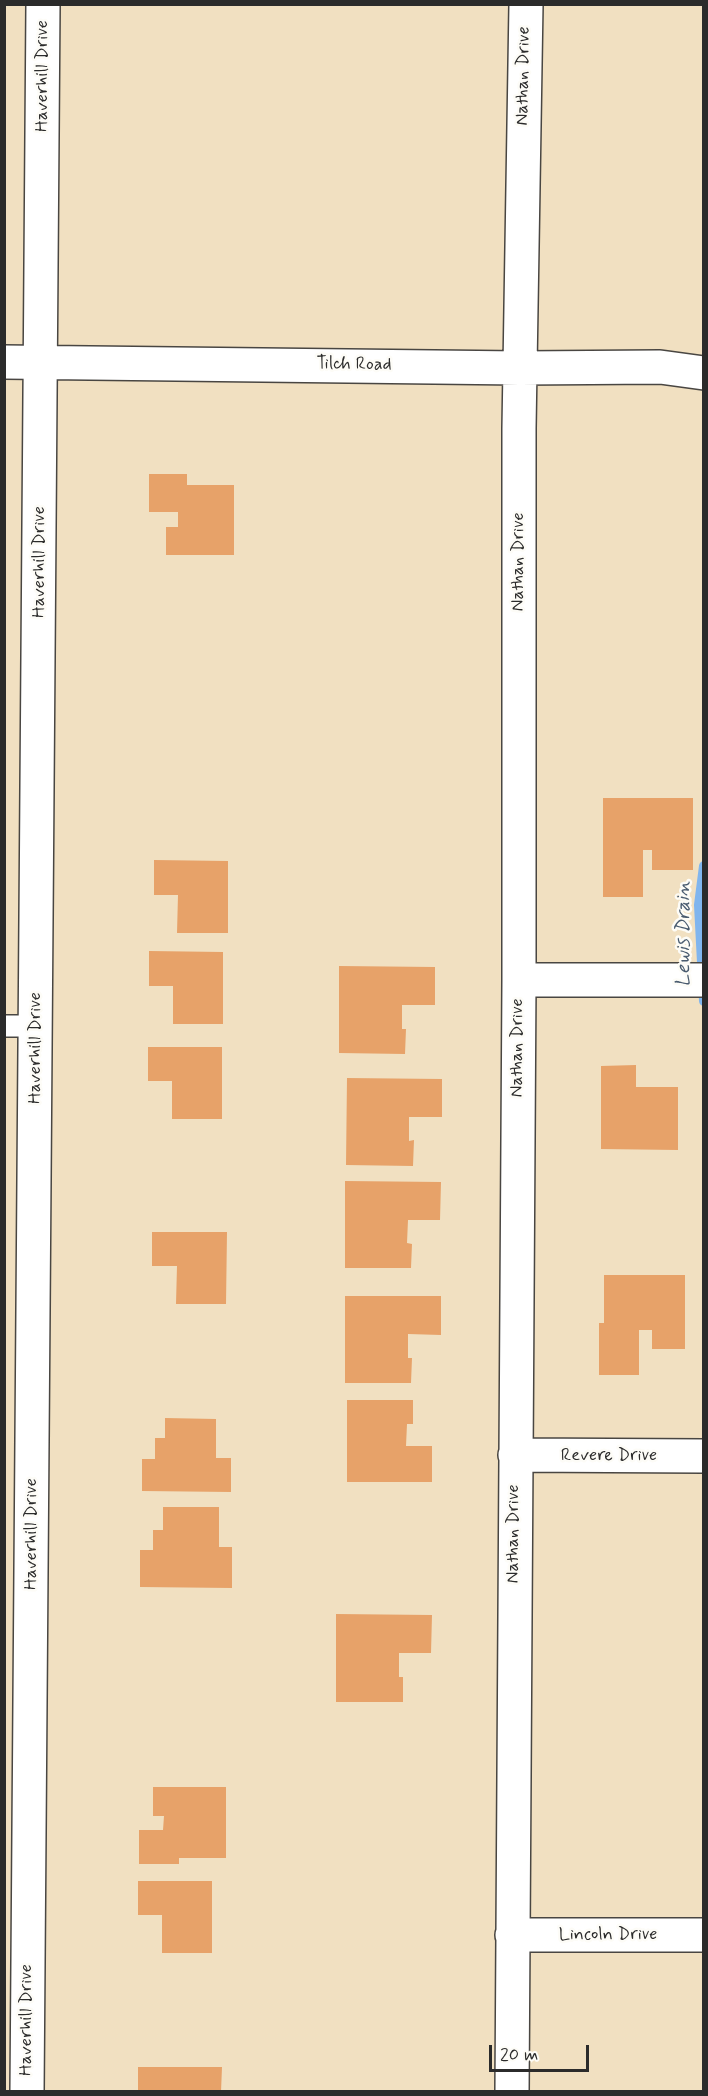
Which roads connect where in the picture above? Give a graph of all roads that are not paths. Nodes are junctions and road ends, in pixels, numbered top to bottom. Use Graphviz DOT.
graph roads {
  1 [pos="43,4"];
  2 [pos="526,4"];
  3 [pos="4,362"];
  4 [pos="41,362"];
  5 [pos="520,368"];
  6 [pos="704,373"];
  7 [pos="519,980"];
  8 [pos="704,980"];
  9 [pos="20,1026"];
  10 [pos="514,1455"];
  11 [pos="704,1456"];
  12 [pos="512,1935"];
  13 [pos="704,1935"];
  14 [pos="27,2091"];
  15 [pos="512,2091"];
  1 -- 4 [label="street, Haverhill Drive"];
  2 -- 5 [label="street, Nathan Drive"];
  3 -- 4 [label="street, Tilch Road"];
  4 -- 5 [label="street, Tilch Road"];
  4 -- 9 [label="street, Haverhill Drive"];
  5 -- 6 [label="street, Tilch Road"];
  5 -- 7 [label="street, Nathan Drive"];
  7 -- 8 [label="street"];
  7 -- 10 [label="street, Nathan Drive"];
  9 -- 14 [label="street, Haverhill Drive"];
  10 -- 11 [label="street, Revere Drive"];
  10 -- 12 [label="street, Nathan Drive"];
  12 -- 13 [label="street, Lincoln Drive"];
  12 -- 15 [label="street, Nathan Drive"];
}
